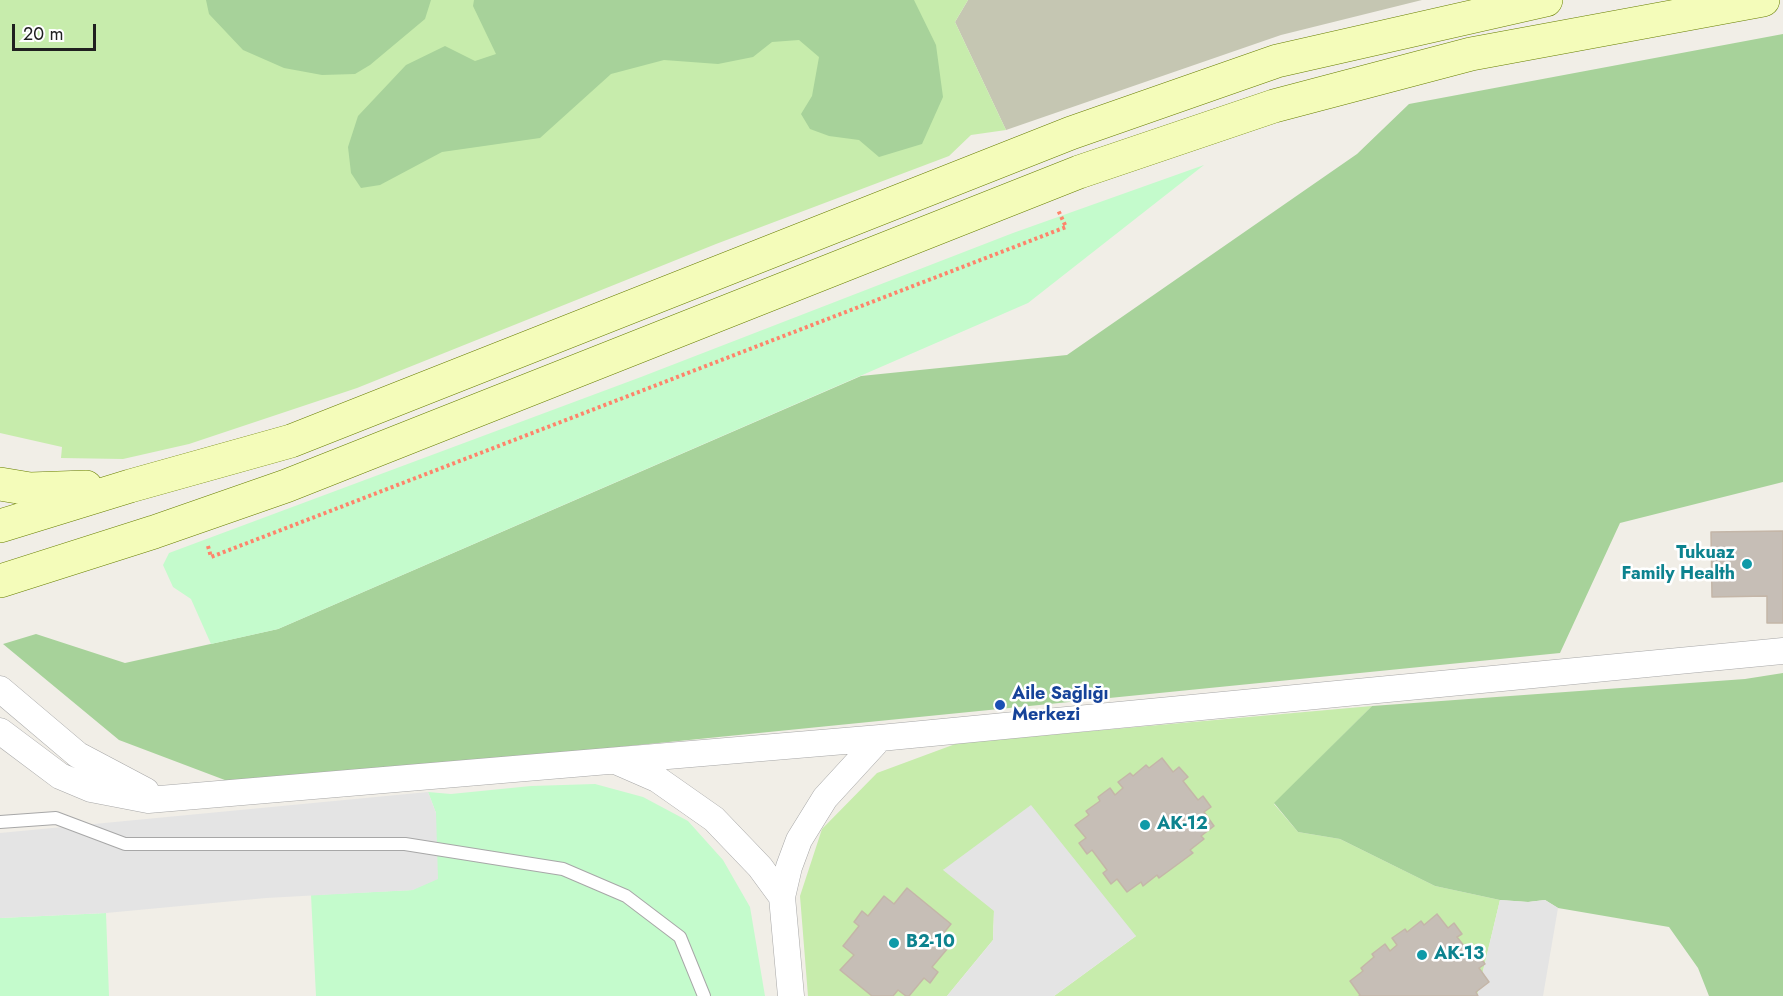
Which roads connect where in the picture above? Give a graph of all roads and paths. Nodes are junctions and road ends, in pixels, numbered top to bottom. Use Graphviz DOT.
graph roads {
  1 [pos="1546,0"];
  2 [pos="1763,0"];
  3 [pos="1066,227"];
  4 [pos="0,483"];
  5 [pos="130,486"];
  6 [pos="0,526"];
  7 [pos="211,557"];
  8 [pos="0,581"];
  9 [pos="1783,651"];
  10 [pos="0,689"];
  11 [pos="0,731"];
  12 [pos="880,738"];
  13 [pos="615,760"];
  14 [pos="159,799"];
  15 [pos="0,822"];
  16 [pos="782,897"];
  17 [pos="704,996"];
  18 [pos="791,996"];
  1 -- 5 [label="street"];
  2 -- 8 [label="street"];
  3 -- 7 [label="path"];
  4 -- 5 [label="street"];
  5 -- 6 [label="street"];
  9 -- 12 [label="street"];
  10 -- 14 [label="street"];
  11 -- 14 [label="street"];
  12 -- 13 [label="street"];
  12 -- 16 [label="street"];
  13 -- 14 [label="street"];
  13 -- 16 [label="street"];
  15 -- 17 [label="lane"];
  16 -- 18 [label="street"];
}
